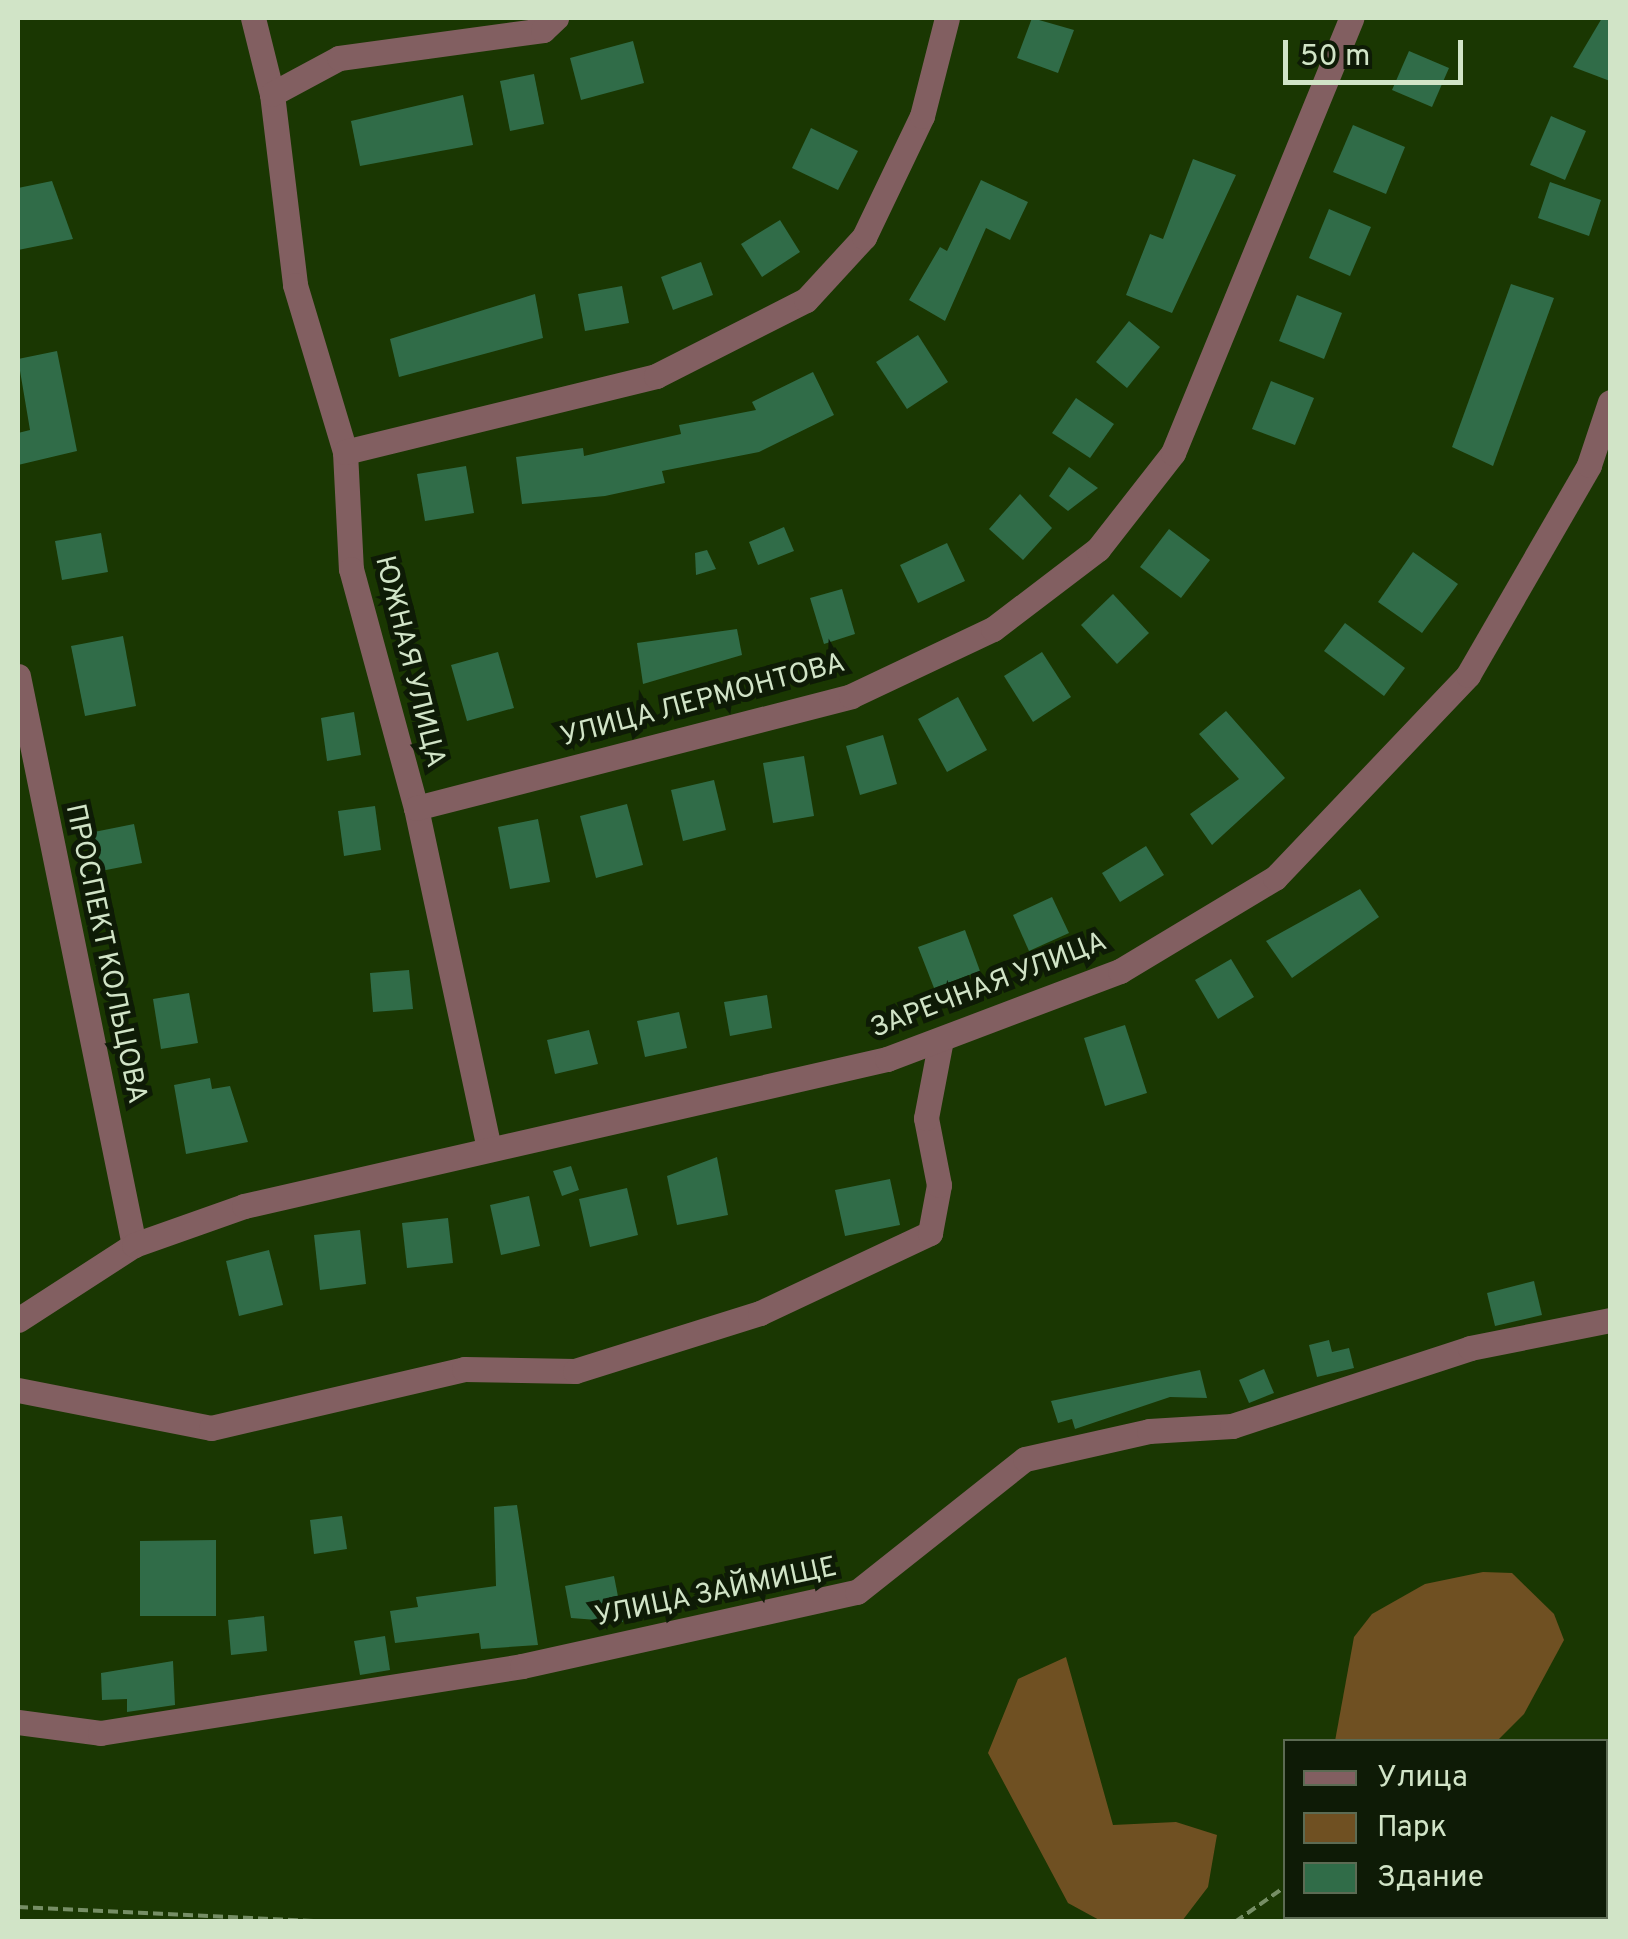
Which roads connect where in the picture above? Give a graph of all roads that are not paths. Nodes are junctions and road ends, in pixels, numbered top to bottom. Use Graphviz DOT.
graph roads {
  1 [pos="252,18"];
  2 [pos="556,18"];
  3 [pos="948,18"];
  4 [pos="1350,18"];
  5 [pos="272,94"];
  6 [pos="1610,402"];
  7 [pos="345,452"];
  8 [pos="18,676"];
  9 [pos="416,808"];
  10 [pos="941,1039"];
  11 [pos="488,1144"];
  12 [pos="134,1245"];
  13 [pos="18,1320"];
  14 [pos="1610,1320"];
  15 [pos="18,1390"];
  16 [pos="18,1722"];
  1 -- 5 [label="street, ЮЖНАЯ УЛИЦА"];
  2 -- 5 [label="street"];
  3 -- 7 [label="street"];
  4 -- 9 [label="street, УЛИЦА ЛЕРМОНТОВА"];
  5 -- 7 [label="street, ЮЖНАЯ УЛИЦА"];
  6 -- 10 [label="street, ЗАРЕЧНАЯ УЛИЦА"];
  7 -- 9 [label="street, ЮЖНАЯ УЛИЦА"];
  8 -- 12 [label="street, ПРОСПЕКТ КОЛЬЦОВА"];
  9 -- 11 [label="street, ЮЖНАЯ УЛИЦА"];
  10 -- 11 [label="street, ЗАРЕЧНАЯ УЛИЦА"];
  10 -- 15 [label="street"];
  11 -- 12 [label="street, ЗАРЕЧНАЯ УЛИЦА"];
  12 -- 13 [label="street, ЗАРЕЧНАЯ УЛИЦА"];
  14 -- 16 [label="street, УЛИЦА ЗАЙМИЩЕ"];
}
